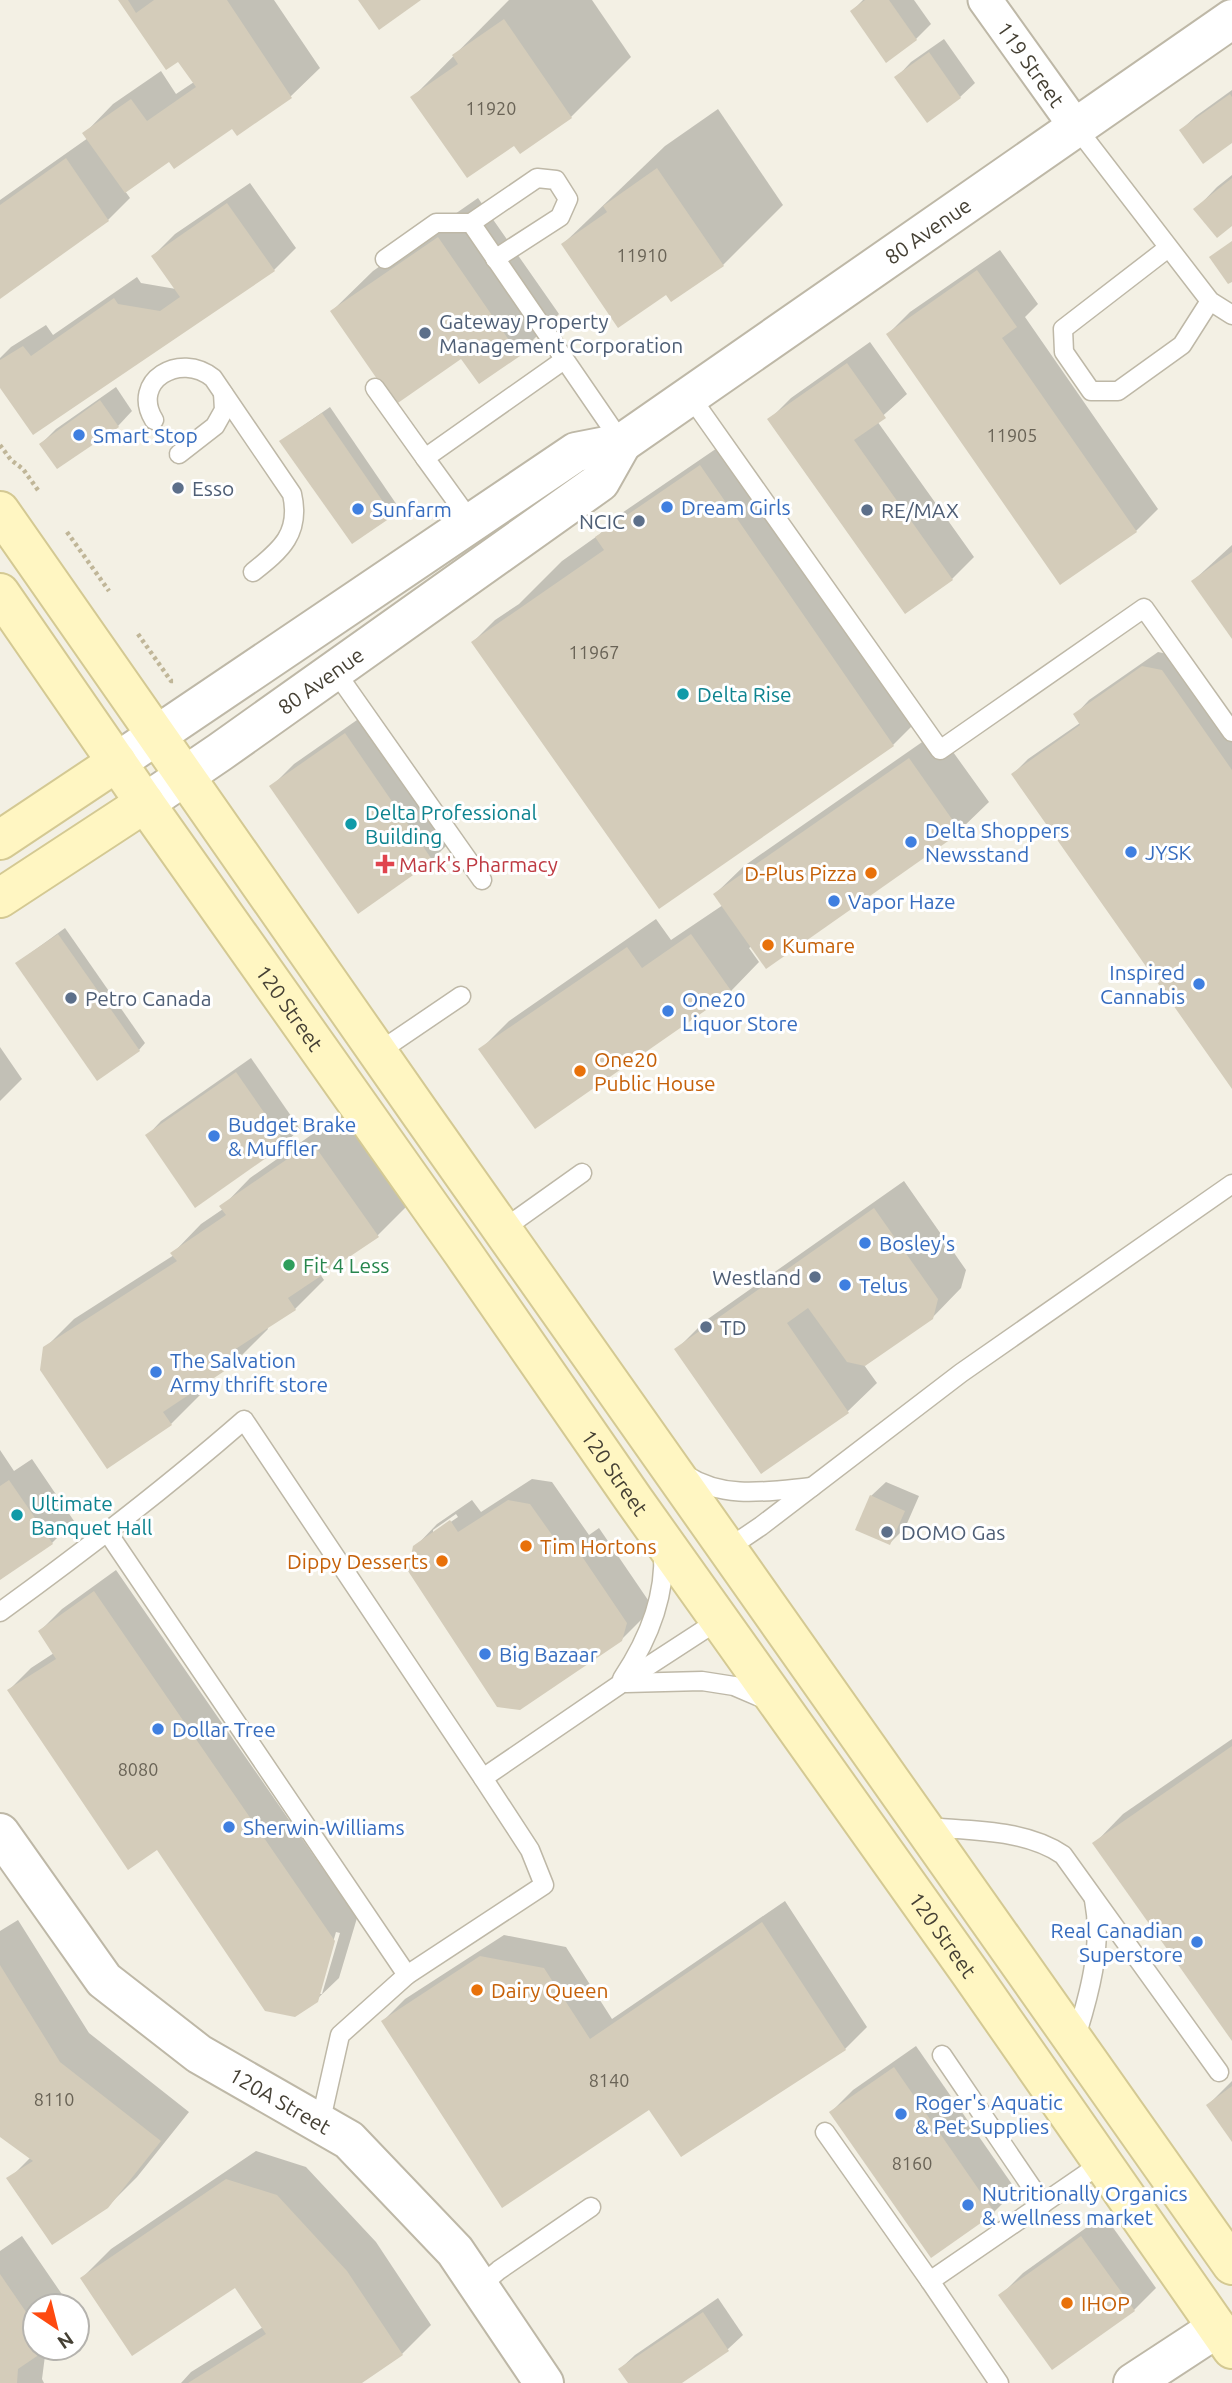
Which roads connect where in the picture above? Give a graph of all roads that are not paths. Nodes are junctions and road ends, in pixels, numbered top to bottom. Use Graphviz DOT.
graph roads {
  1 [pos="985,0"];
  2 [pos="1232,19"];
  3 [pos="1076,127"];
  4 [pos="471,223"];
  5 [pos="1168,248"];
  6 [pos="385,259"];
  7 [pos="495,259"];
  8 [pos="1210,301"];
  9 [pos="1232,315"];
  10 [pos="564,360"];
  11 [pos="375,388"];
  12 [pos="223,393"];
  13 [pos="690,396"];
  14 [pos="154,420"];
  15 [pos="622,443"];
  16 [pos="178,454"];
  17 [pos="425,458"];
  18 [pos="0,511"];
  19 [pos="472,523"];
  20 [pos="253,572"];
  21 [pos="0,593"];
  22 [pos="335,671"];
  23 [pos="1232,732"];
  24 [pos="156,735"];
  25 [pos="117,762"];
  26 [pos="184,776"];
  27 [pos="145,803"];
  28 [pos="0,840"];
  29 [pos="482,880"];
  30 [pos="0,898"];
  31 [pos="461,996"];
  32 [pos="377,1052"];
  33 [pos="582,1172"];
  34 [pos="1232,1184"];
  35 [pos="502,1230"];
  36 [pos="666,1462"];
  37 [pos="812,1487"];
  38 [pos="634,1500"];
  39 [pos="108,1533"];
  40 [pos="662,1540"];
  41 [pos="727,1549"];
  42 [pos="0,1612"];
  43 [pos="719,1620"];
  44 [pos="812,1671"];
  45 [pos="619,1685"];
  46 [pos="781,1706"];
  47 [pos="482,1778"];
  48 [pos="923,1826"];
  49 [pos="0,1833"];
  50 [pos="1093,1896"];
  51 [pos="407,1975"];
  52 [pos="1074,2042"];
  53 [pos="942,2055"];
  54 [pos="1219,2072"];
  55 [pos="320,2124"];
  56 [pos="825,2132"];
  57 [pos="1102,2163"];
  58 [pos="1043,2204"];
  59 [pos="591,2207"];
  60 [pos="1232,2265"];
  61 [pos="930,2281"];
  62 [pos="479,2287"];
  63 [pos="1227,2331"];
  64 [pos="544,2383"];
  65 [pos="999,2383"];
  66 [pos="1133,2383"];
  1 -- 3 [label="street, 119 Street"];
  2 -- 3 [label="street, 80 Avenue"];
  3 -- 5 [label="lane"];
  3 -- 13 [label="street, 80 Avenue"];
  4 -- 6 [label="lane"];
  4 -- 7 [label="lane"];
  4 -- 7 [label="lane"];
  5 -- 8 [label="lane"];
  5 -- 8 [label="lane"];
  7 -- 10 [label="lane"];
  8 -- 9 [label="lane"];
  10 -- 15 [label="lane"];
  10 -- 17 [label="lane"];
  11 -- 17 [label="lane"];
  12 -- 14 [label="lane"];
  12 -- 16 [label="lane"];
  12 -- 20 [label="lane"];
  13 -- 15 [label="street, 80 Avenue"];
  13 -- 23 [label="lane"];
  15 -- 19 [label="street, 80 Avenue"];
  15 -- 22 [label="street, 80 Avenue"];
  17 -- 19 [label="lane"];
  18 -- 24 [label="main road"];
  19 -- 24 [label="street, 80 Avenue"];
  21 -- 25 [label="main road, 120 Street"];
  22 -- 26 [label="street, 80 Avenue"];
  22 -- 29 [label="lane"];
  24 -- 25 [label="street, 80 Avenue"];
  24 -- 26 [label="main road"];
  25 -- 27 [label="main road, 120 Street"];
  25 -- 28 [label="main road, 80 Avenue"];
  26 -- 27 [label="street, 80 Avenue"];
  26 -- 32 [label="main road"];
  27 -- 30 [label="main road, 80 Avenue"];
  27 -- 38 [label="main road, 120 Street"];
  31 -- 32 [label="lane"];
  32 -- 35 [label="main road"];
  33 -- 35 [label="lane"];
  34 -- 37 [label="lane"];
  35 -- 36 [label="main road"];
  36 -- 37 [label="lane"];
  36 -- 41 [label="main road"];
  37 -- 41 [label="lane"];
  38 -- 40 [label="main road, 120 Street"];
  38 -- 41 [label="main road"];
  39 -- 42 [label="lane"];
  39 -- 47 [label="lane"];
  39 -- 51 [label="lane"];
  40 -- 43 [label="main road, 120 Street"];
  40 -- 45 [label="lane"];
  41 -- 44 [label="main road"];
  43 -- 44 [label="main road"];
  43 -- 45 [label="lane"];
  43 -- 46 [label="main road, 120 Street"];
  44 -- 48 [label="main road"];
  45 -- 46 [label="lane"];
  45 -- 47 [label="lane"];
  46 -- 57 [label="main road, 120 Street"];
  47 -- 51 [label="lane"];
  48 -- 50 [label="lane"];
  48 -- 52 [label="main road"];
  49 -- 55 [label="street, 120A Street"];
  50 -- 52 [label="lane"];
  50 -- 54 [label="lane"];
  51 -- 55 [label="lane"];
  52 -- 60 [label="main road"];
  53 -- 58 [label="lane"];
  55 -- 62 [label="street, 120A Street"];
  56 -- 61 [label="lane"];
  57 -- 58 [label="lane"];
  57 -- 63 [label="main road, 120 Street"];
  58 -- 61 [label="lane"];
  59 -- 62 [label="lane"];
  61 -- 65 [label="lane"];
  62 -- 64 [label="street, 120A Street"];
  63 -- 66 [label="street"];
}
